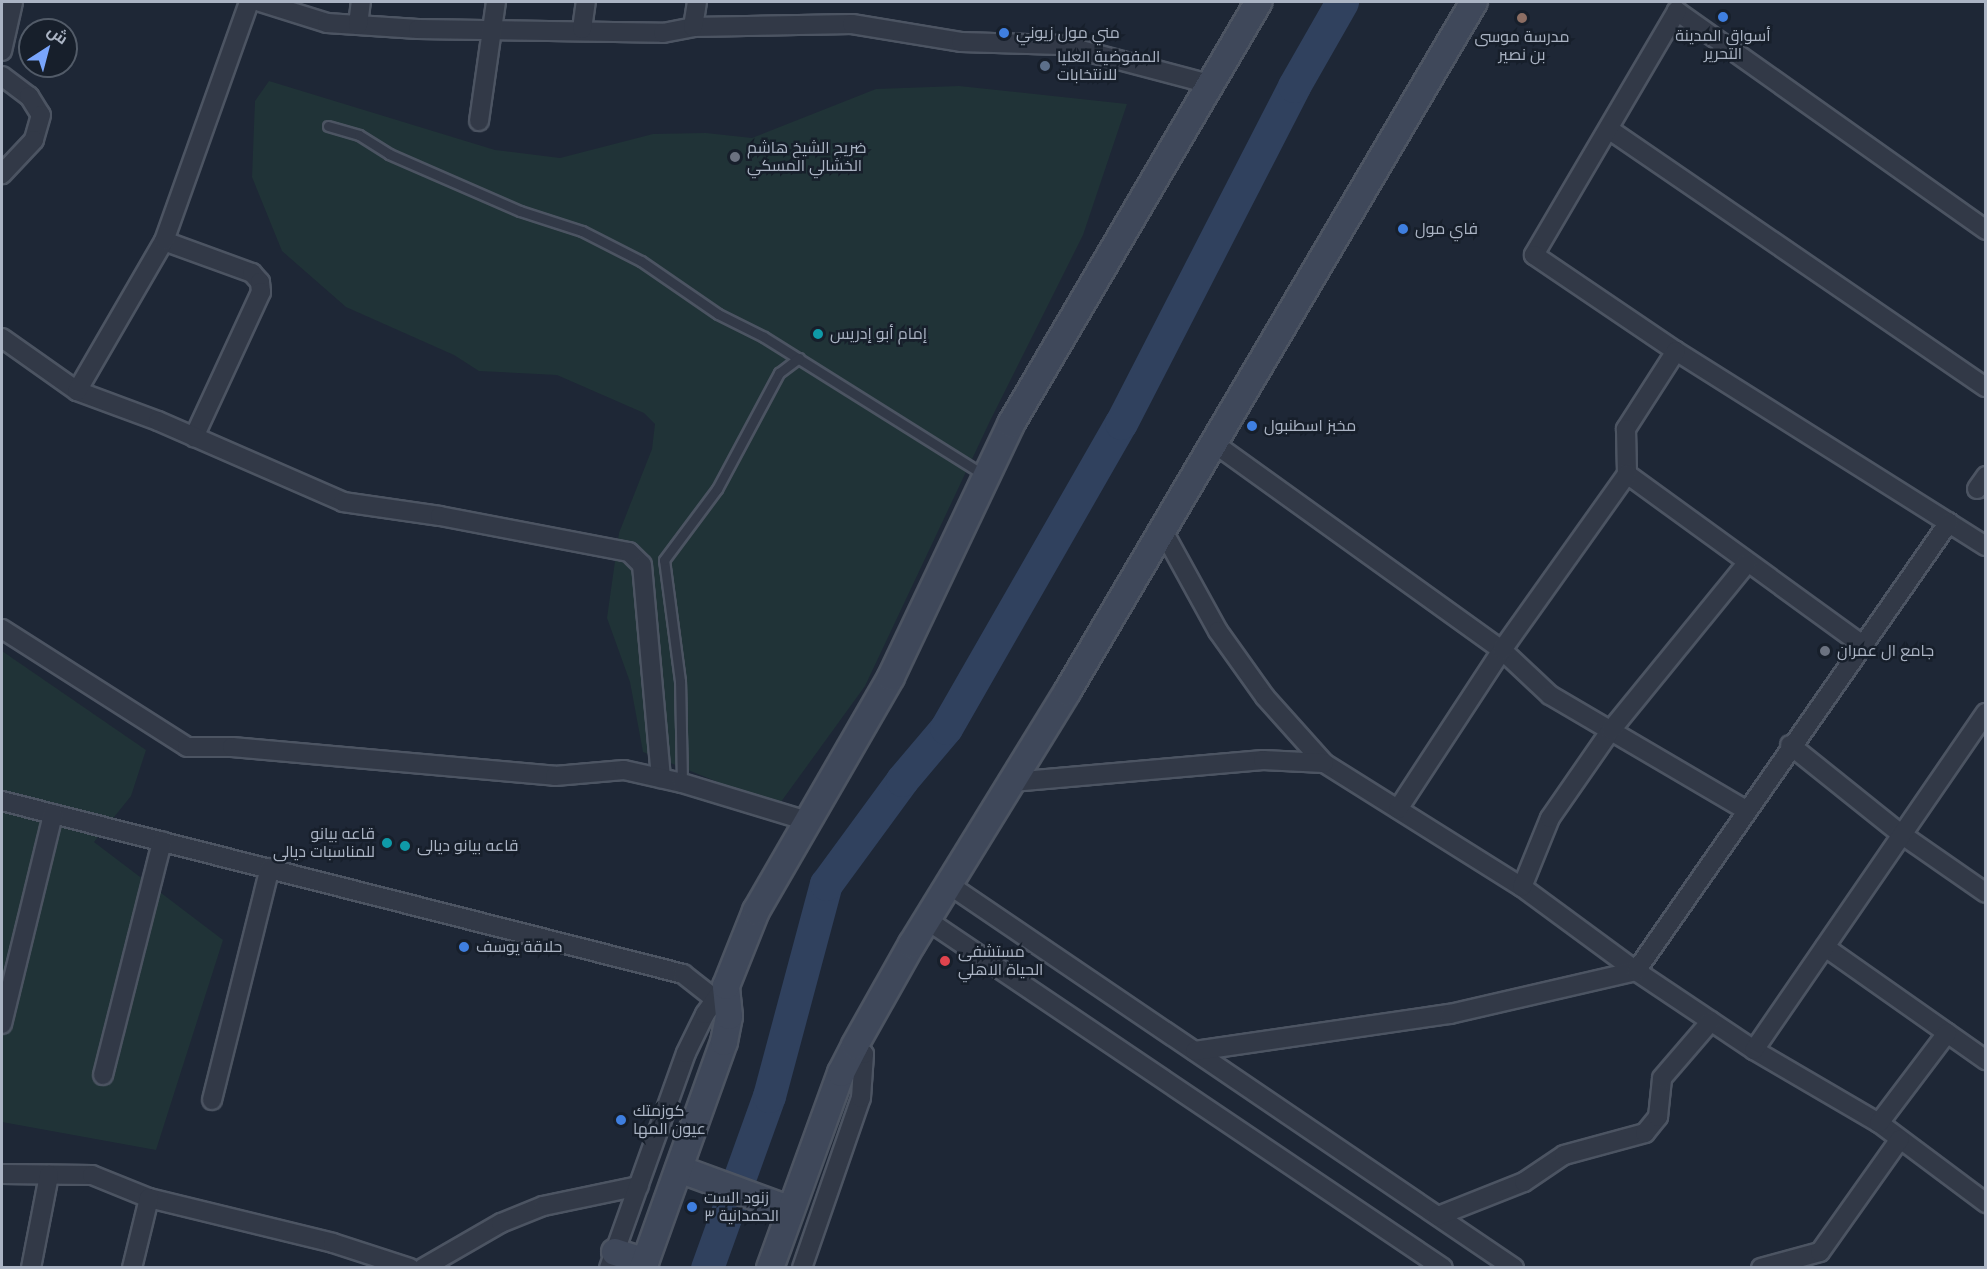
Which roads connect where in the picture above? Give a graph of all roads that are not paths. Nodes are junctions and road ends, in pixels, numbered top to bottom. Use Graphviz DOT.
graph roads {
  1 [pos="13,2"];
  2 [pos="249,2"];
  3 [pos="260,2"];
  4 [pos="361,2"];
  5 [pos="496,2"];
  6 [pos="586,2"];
  7 [pos="697,2"];
  8 [pos="1259,2"];
  9 [pos="1474,2"];
  10 [pos="1670,6"];
  11 [pos="358,25"];
  12 [pos="693,27"];
  13 [pos="492,29"];
  14 [pos="582,29"];
  15 [pos="2,51"];
  16 [pos="2,76"];
  17 [pos="1210,84"];
  18 [pos="479,121"];
  19 [pos="328,126"];
  20 [pos="1610,130"];
  21 [pos="2,174"];
  22 [pos="1986,231"];
  23 [pos="164,242"];
  24 [pos="2,338"];
  25 [pos="1676,351"];
  26 [pos="799,358"];
  27 [pos="1986,387"];
  28 [pos="77,391"];
  29 [pos="194,437"];
  30 [pos="1215,444"];
  31 [pos="1627,474"];
  32 [pos="986,476"];
  33 [pos="1949,522"];
  34 [pos="1163,531"];
  35 [pos="1986,546"];
  36 [pos="1747,563"];
  37 [pos="2,629"];
  38 [pos="1861,644"];
  39 [pos="1502,650"];
  40 [pos="1982,725"];
  41 [pos="1611,730"];
  42 [pos="1790,745"];
  43 [pos="1324,763"];
  44 [pos="661,778"];
  45 [pos="1011,782"];
  46 [pos="682,783"];
  47 [pos="2,801"];
  48 [pos="1398,809"];
  49 [pos="1746,810"];
  50 [pos="53,814"];
  51 [pos="807,821"];
  52 [pos="1901,834"];
  53 [pos="162,841"];
  54 [pos="270,868"];
  55 [pos="948,884"];
  56 [pos="1522,887"];
  57 [pos="1986,894"];
  58 [pos="927,920"];
  59 [pos="1825,947"];
  60 [pos="1636,971"];
  61 [pos="720,992"];
  62 [pos="1710,1021"];
  63 [pos="2,1024"];
  64 [pos="1947,1033"];
  65 [pos="855,1045"];
  66 [pos="1754,1050"];
  67 [pos="1195,1051"];
  68 [pos="1986,1060"];
  69 [pos="103,1075"];
  70 [pos="212,1100"];
  71 [pos="1879,1123"];
  72 [pos="1900,1139"];
  73 [pos="679,1169"];
  74 [pos="2,1174"];
  75 [pos="49,1175"];
  76 [pos="639,1186"];
  77 [pos="149,1198"];
  78 [pos="1986,1203"];
  79 [pos="791,1210"];
  80 [pos="1437,1216"];
  81 [pos="612,1260"];
  82 [pos="644,1265"];
  83 [pos="1432,1265"];
  84 [pos="31,1268"];
  85 [pos="132,1268"];
  86 [pos="410,1268"];
  87 [pos="423,1268"];
  88 [pos="770,1268"];
  89 [pos="802,1268"];
  90 [pos="1514,1268"];
  91 [pos="1761,1268"];
  1 -- 15 [label="street"];
  2 -- 23 [label="street"];
  3 -- 11 [label="street"];
  4 -- 11 [label="street"];
  5 -- 13 [label="street"];
  6 -- 14 [label="street"];
  7 -- 12 [label="street"];
  8 -- 17 [label="street"];
  9 -- 30 [label="street"];
  10 -- 20 [label="street"];
  10 -- 22 [label="street"];
  11 -- 13 [label="street"];
  12 -- 14 [label="street"];
  12 -- 17 [label="street"];
  13 -- 14 [label="street"];
  13 -- 18 [label="street"];
  16 -- 21 [label="street"];
  17 -- 32 [label="street"];
  19 -- 26 [label="lane"];
  20 -- 25 [label="street"];
  20 -- 27 [label="street"];
  23 -- 28 [label="street"];
  23 -- 29 [label="street"];
  24 -- 28 [label="street"];
  25 -- 31 [label="street"];
  25 -- 33 [label="street"];
  26 -- 32 [label="lane"];
  26 -- 46 [label="lane"];
  28 -- 29 [label="street"];
  29 -- 44 [label="street"];
  30 -- 34 [label="street"];
  30 -- 39 [label="street"];
  31 -- 36 [label="street"];
  31 -- 39 [label="street"];
  32 -- 51 [label="street"];
  33 -- 35 [label="street"];
  33 -- 38 [label="street"];
  34 -- 43 [label="street"];
  34 -- 45 [label="street"];
  36 -- 38 [label="street"];
  36 -- 41 [label="street"];
  37 -- 44 [label="street"];
  38 -- 42 [label="street"];
  39 -- 41 [label="street"];
  39 -- 48 [label="street"];
  40 -- 52 [label="street"];
  41 -- 49 [label="street"];
  41 -- 56 [label="street"];
  42 -- 49 [label="street"];
  42 -- 52 [label="street"];
  43 -- 45 [label="street"];
  43 -- 48 [label="street"];
  44 -- 46 [label="street"];
  45 -- 55 [label="street"];
  46 -- 51 [label="street"];
  47 -- 50 [label="street"];
  48 -- 56 [label="street"];
  49 -- 60 [label="street"];
  50 -- 53 [label="street"];
  50 -- 63 [label="street"];
  51 -- 61 [label="street"];
  52 -- 57 [label="street"];
  52 -- 59 [label="street"];
  53 -- 54 [label="street"];
  53 -- 69 [label="street"];
  54 -- 61 [label="street"];
  54 -- 70 [label="street"];
  55 -- 58 [label="street"];
  55 -- 67 [label="street"];
  56 -- 60 [label="street"];
  58 -- 65 [label="street"];
  58 -- 83 [label="street"];
  59 -- 64 [label="street"];
  59 -- 66 [label="street"];
  60 -- 62 [label="street"];
  60 -- 67 [label="street"];
  61 -- 73 [label="street"];
  61 -- 76 [label="street"];
  62 -- 66 [label="street"];
  62 -- 80 [label="street"];
  64 -- 68 [label="street"];
  64 -- 71 [label="street"];
  65 -- 79 [label="street"];
  65 -- 89 [label="street"];
  66 -- 71 [label="street"];
  67 -- 80 [label="street"];
  71 -- 72 [label="street"];
  72 -- 78 [label="street"];
  72 -- 91 [label="street"];
  73 -- 79 [label="street"];
  73 -- 82 [label="street"];
  74 -- 75 [label="street"];
  75 -- 77 [label="street"];
  75 -- 84 [label="street"];
  76 -- 81 [label="street"];
  76 -- 87 [label="street"];
  77 -- 85 [label="street"];
  77 -- 86 [label="street"];
  79 -- 88 [label="street"];
  80 -- 90 [label="street"];
  81 -- 82 [label="street"];
}
